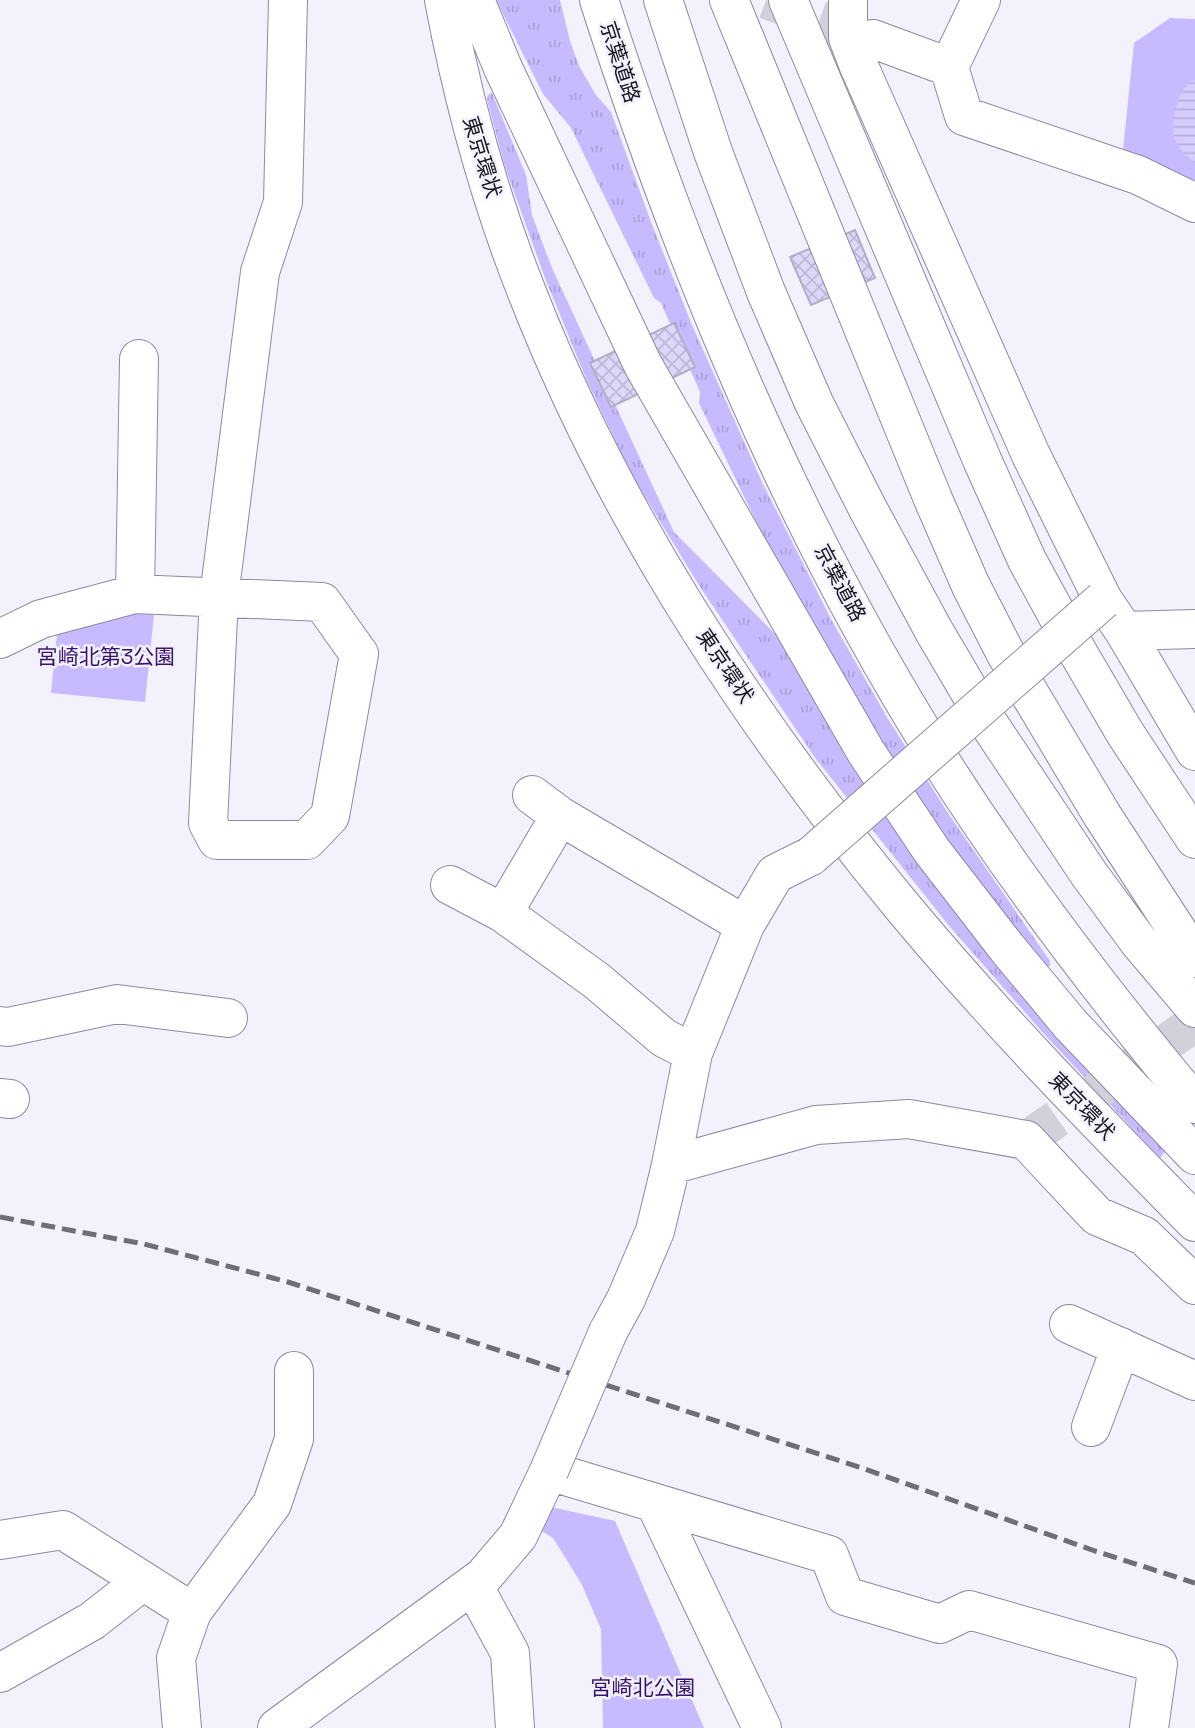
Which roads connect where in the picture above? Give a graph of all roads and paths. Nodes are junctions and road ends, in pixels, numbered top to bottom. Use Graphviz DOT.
graph roads {
  1 [pos="288,0"];
  2 [pos="444,0"];
  3 [pos="475,0"];
  4 [pos="599,0"];
  5 [pos="663,0"];
  6 [pos="729,0"];
  7 [pos="788,0"];
  8 [pos="848,0"];
  9 [pos="981,0"];
  10 [pos="873,39"];
  11 [pos="949,67"];
  12 [pos="1195,203"];
  13 [pos="139,359"];
  14 [pos="135,594"];
  15 [pos="219,597"];
  16 [pos="1103,600"];
  17 [pos="1195,629"];
  18 [pos="1124,631"];
  19 [pos="0,639"];
  20 [pos="1195,751"];
  21 [pos="1195,839"];
  22 [pos="450,885"];
  23 [pos="503,913"];
  24 [pos="746,925"];
  25 [pos="1195,958"];
  26 [pos="1195,1008"];
  27 [pos="228,1018"];
  28 [pos="0,1026"];
  29 [pos="693,1054"];
  30 [pos="1195,1104"];
  31 [pos="1195,1155"];
  32 [pos="671,1165"];
  33 [pos="1195,1222"];
  34 [pos="1195,1285"];
  35 [pos="1069,1324"];
  36 [pos="1121,1348"];
  37 [pos="294,1371"];
  38 [pos="1195,1381"];
  39 [pos="1091,1427"];
  40 [pos="549,1471"];
  41 [pos="655,1503"];
  42 [pos="0,1541"];
  43 [pos="143,1581"];
  44 [pos="473,1585"];
  45 [pos="192,1612"];
  46 [pos="0,1673"];
  47 [pos="321,1715"];
  48 [pos="182,1728"];
  49 [pos="277,1728"];
  50 [pos="515,1728"];
  51 [pos="762,1728"];
  52 [pos="1149,1728"];
  1 -- 15 [label="main road"];
  2 -- 33 [label="main road, 東京環状"];
  3 -- 31 [label="main road"];
  4 -- 30 [label="main road, 京葉道路"];
  5 -- 26 [label="main road"];
  6 -- 25 [label="main road"];
  7 -- 21 [label="main road"];
  8 -- 16 [label="main road"];
  9 -- 11 [label="main road"];
  10 -- 11 [label="main road"];
  11 -- 12 [label="main road"];
  13 -- 14 [label="main road"];
  14 -- 15 [label="main road"];
  14 -- 19 [label="main road"];
  15 -- 15 [label="main road"];
  16 -- 18 [label="main road"];
  16 -- 24 [label="main road, bridge"];
  17 -- 18 [label="main road"];
  18 -- 20 [label="main road"];
  22 -- 23 [label="main road"];
  23 -- 24 [label="main road"];
  23 -- 29 [label="main road"];
  24 -- 29 [label="main road"];
  27 -- 28 [label="main road"];
  29 -- 32 [label="main road"];
  32 -- 34 [label="main road"];
  32 -- 40 [label="main road, bridge"];
  35 -- 36 [label="main road"];
  36 -- 38 [label="main road"];
  36 -- 39 [label="main road"];
  37 -- 45 [label="main road"];
  40 -- 41 [label="main road"];
  40 -- 44 [label="main road"];
  41 -- 51 [label="main road"];
  41 -- 52 [label="main road"];
  42 -- 43 [label="main road"];
  43 -- 45 [label="main road"];
  43 -- 46 [label="main road"];
  44 -- 47 [label="main road"];
  44 -- 50 [label="main road"];
  45 -- 48 [label="main road"];
  47 -- 49 [label="main road"];
}
